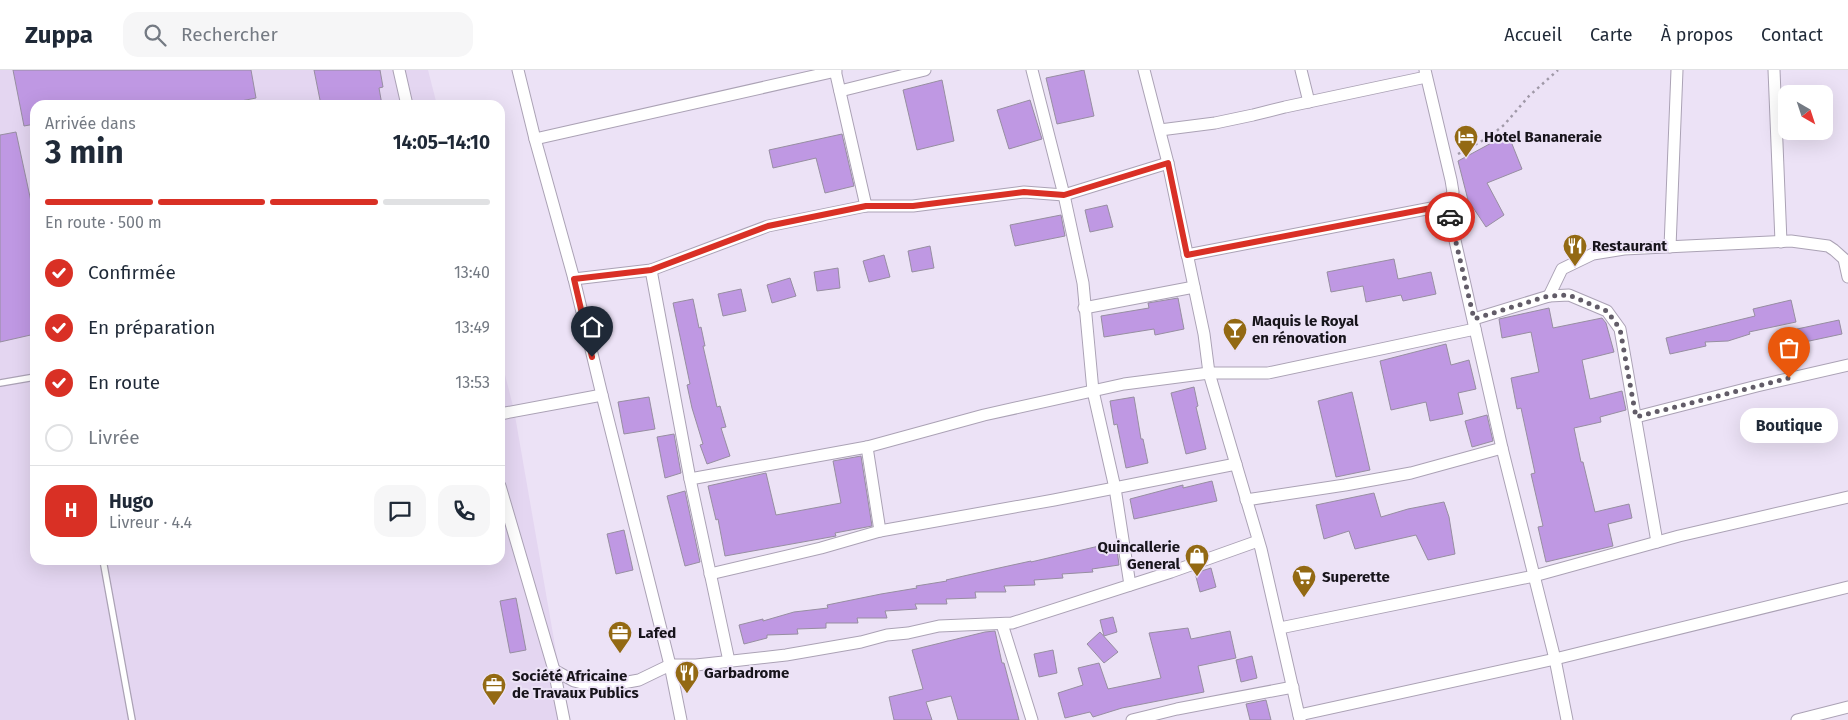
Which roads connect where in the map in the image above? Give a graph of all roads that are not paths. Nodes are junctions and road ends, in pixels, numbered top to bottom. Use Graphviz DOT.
graph roads {
  1 [pos="399,70"];
  2 [pos="518,70"];
  3 [pos="835,70"];
  4 [pos="925,70"];
  5 [pos="1032,70"];
  6 [pos="1144,70"];
  7 [pos="1302,70"];
  8 [pos="1677,70"];
  9 [pos="1774,70"];
  10 [pos="1426,73"];
  11 [pos="840,91"];
  12 [pos="405,100"];
  13 [pos="1309,102"];
  14 [pos="1160,130"];
  15 [pos="535,139"];
  16 [pos="1168,163"];
  17 [pos="1064,195"];
  18 [pos="1447,205"];
  19 [pos="866,206"];
  20 [pos="1781,242"];
  21 [pos="1670,247"];
  22 [pos="1187,255"];
  23 [pos="651,270"];
  24 [pos="1848,277"];
  25 [pos="574,279"];
  26 [pos="1194,287"];
  27 [pos="1548,296"];
  28 [pos="1084,308"];
  29 [pos="1474,324"];
  30 [pos="1848,365"];
  31 [pos="1209,372"];
  32 [pos="30,378"];
  33 [pos="0,383"];
  34 [pos="1093,391"];
  35 [pos="602,395"];
  36 [pos="505,413"];
  37 [pos="1636,417"];
  38 [pos="867,447"];
  39 [pos="1502,448"];
  40 [pos="1236,464"];
  41 [pos="690,480"];
  42 [pos="1115,488"];
  43 [pos="1848,497"];
  44 [pos="1246,500"];
  45 [pos="505,503"];
  46 [pos="880,531"];
  47 [pos="1258,541"];
  48 [pos="1657,542"];
  49 [pos="104,565"];
  50 [pos="710,574"];
  51 [pos="1534,576"];
  52 [pos="1130,585"];
  53 [pos="1848,587"];
  54 [pos="1002,624"];
  55 [pos="1280,628"];
  56 [pos="1555,659"];
  57 [pos="729,661"];
  58 [pos="670,665"];
  59 [pos="554,670"];
  60 [pos="1293,687"];
  61 [pos="1848,707"];
  62 [pos="1300,718"];
  63 [pos="132,720"];
  64 [pos="564,720"];
  65 [pos="681,720"];
  66 [pos="1032,720"];
  67 [pos="1132,720"];
  68 [pos="1567,720"];
  69 [pos="1798,720"];
  1 -- 12 [label="street"];
  2 -- 15 [label="street"];
  3 -- 11 [label="street"];
  3 -- 15 [label="street"];
  4 -- 11 [label="street"];
  5 -- 17 [label="street"];
  6 -- 14 [label="street"];
  7 -- 13 [label="street"];
  8 -- 21 [label="street"];
  9 -- 20 [label="street"];
  10 -- 13 [label="street"];
  10 -- 18 [label="street"];
  11 -- 19 [label="street"];
  13 -- 14 [label="street"];
  14 -- 16 [label="street"];
  15 -- 25 [label="street"];
  16 -- 17 [label="street"];
  16 -- 22 [label="street"];
  17 -- 19 [label="street"];
  17 -- 28 [label="street"];
  18 -- 22 [label="street"];
  18 -- 29 [label="street"];
  19 -- 23 [label="street"];
  20 -- 21 [label="street"];
  20 -- 24 [label="street"];
  21 -- 27 [label="street"];
  22 -- 26 [label="street"];
  23 -- 25 [label="street"];
  23 -- 41 [label="street"];
  25 -- 35 [label="street"];
  26 -- 28 [label="street"];
  26 -- 31 [label="street"];
  27 -- 29 [label="street"];
  27 -- 37 [label="street"];
  28 -- 34 [label="street"];
  29 -- 31 [label="street"];
  29 -- 39 [label="street"];
  30 -- 37 [label="street"];
  31 -- 34 [label="street"];
  31 -- 40 [label="street"];
  32 -- 33 [label="lane"];
  34 -- 38 [label="street"];
  34 -- 42 [label="street"];
  35 -- 36 [label="street"];
  35 -- 58 [label="street"];
  37 -- 48 [label="street"];
  38 -- 41 [label="street"];
  38 -- 46 [label="street"];
  39 -- 44 [label="street"];
  39 -- 51 [label="street"];
  40 -- 42 [label="street"];
  40 -- 44 [label="street"];
  41 -- 50 [label="street"];
  42 -- 46 [label="street"];
  42 -- 52 [label="street"];
  43 -- 48 [label="street"];
  44 -- 47 [label="street"];
  45 -- 59 [label="street"];
  46 -- 50 [label="street"];
  47 -- 52 [label="street"];
  47 -- 55 [label="street"];
  48 -- 51 [label="street"];
  49 -- 63 [label="lane"];
  50 -- 57 [label="street"];
  51 -- 55 [label="street"];
  51 -- 56 [label="street"];
  52 -- 54 [label="street"];
  53 -- 56 [label="street"];
  54 -- 57 [label="street"];
  54 -- 66 [label="street"];
  55 -- 60 [label="street"];
  56 -- 62 [label="street"];
  56 -- 68 [label="street"];
  57 -- 58 [label="street"];
  58 -- 59 [label="street"];
  58 -- 65 [label="street"];
  59 -- 64 [label="street"];
  60 -- 62 [label="street"];
  60 -- 67 [label="street"];
  61 -- 69 [label="street"];
}
